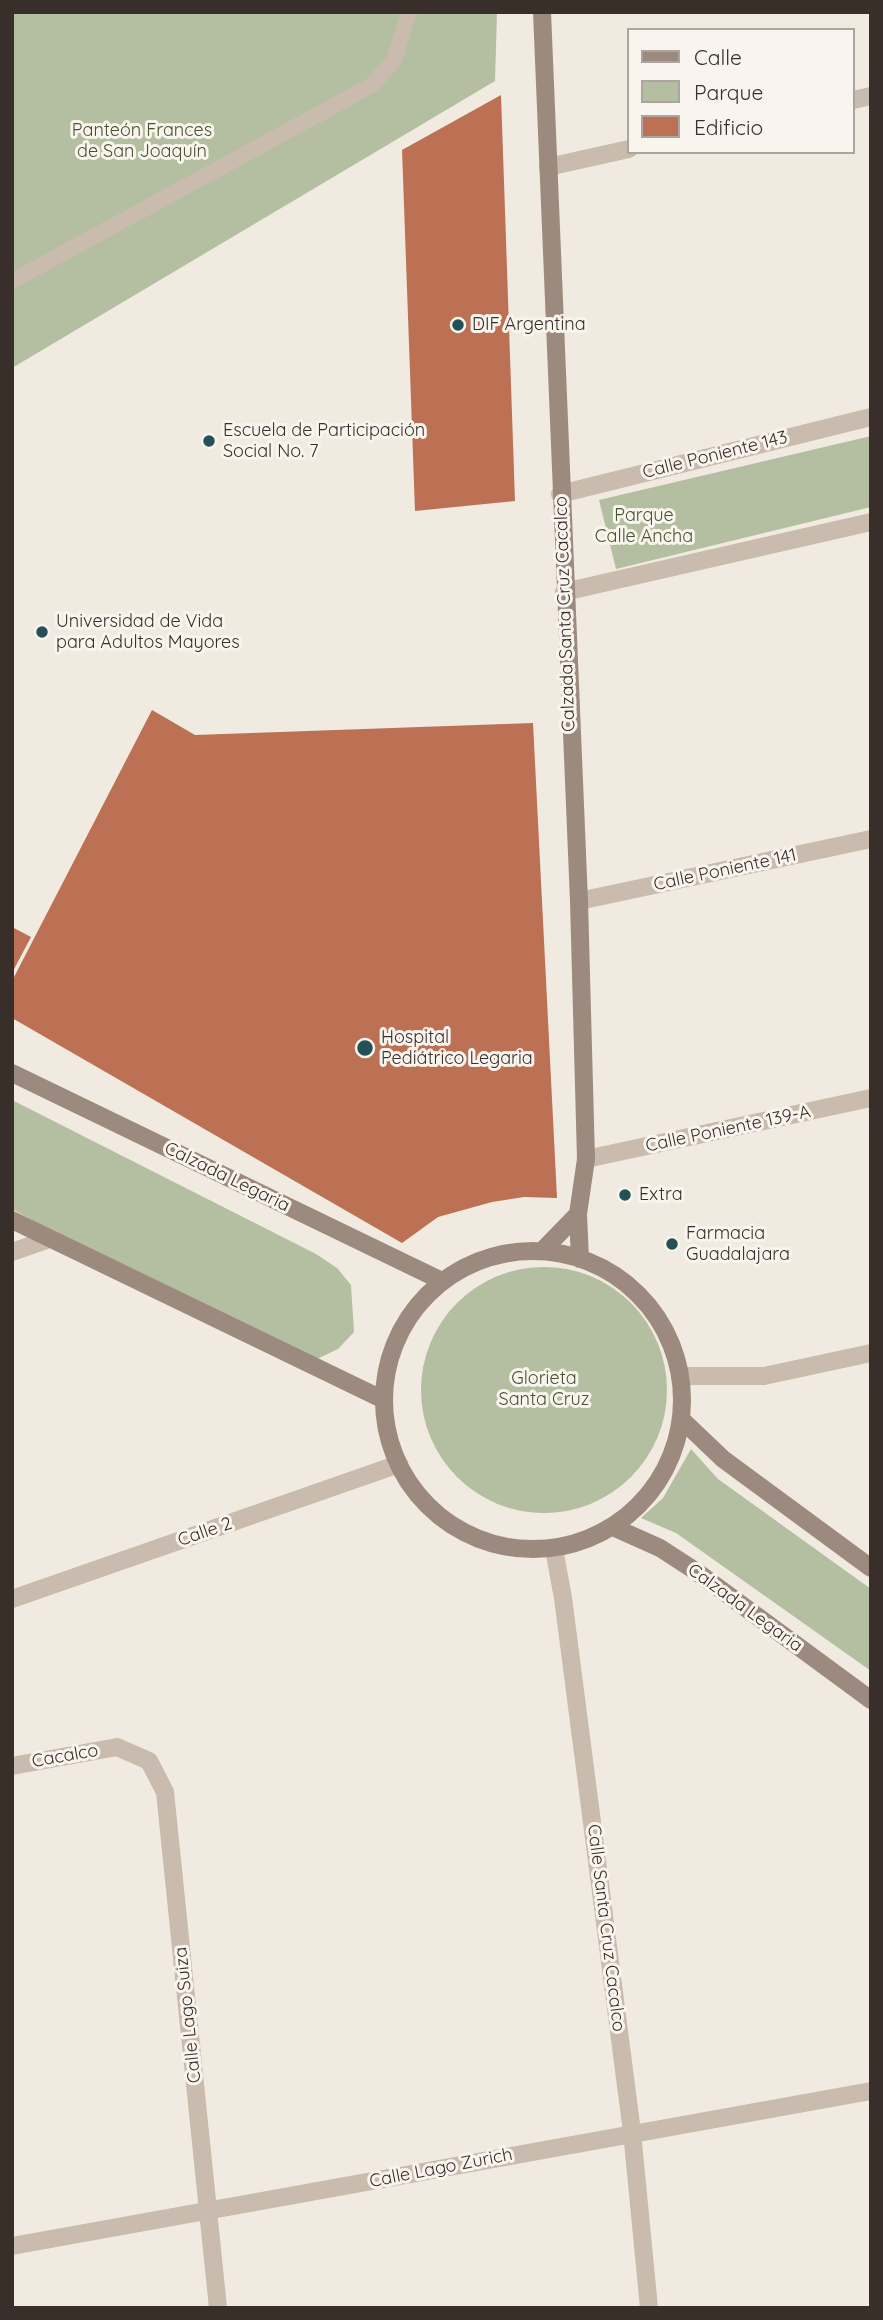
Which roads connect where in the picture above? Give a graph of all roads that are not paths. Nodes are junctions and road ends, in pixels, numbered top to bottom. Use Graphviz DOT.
graph roads {
  1 [pos="409,12"];
  2 [pos="542,12"];
  3 [pos="628,149"];
  4 [pos="548,167"];
  5 [pos="12,281"];
  6 [pos="871,417"];
  7 [pos="560,494"];
  8 [pos="871,522"];
  9 [pos="564,592"];
  10 [pos="871,839"];
  11 [pos="579,901"];
  12 [pos="12,1073"];
  13 [pos="871,1098"];
  14 [pos="586,1159"];
  15 [pos="578,1214"];
  16 [pos="12,1220"];
  17 [pos="52,1238"];
  18 [pos="542,1251"];
  19 [pos="12,1252"];
  20 [pos="580,1259"];
  21 [pos="442,1281"];
  22 [pos="871,1353"];
  23 [pos="680,1376"];
  24 [pos="384,1400"];
  25 [pos="681,1419"];
  26 [pos="398,1464"];
  27 [pos="613,1527"];
  28 [pos="554,1549"];
  29 [pos="871,1568"];
  30 [pos="12,1600"];
  31 [pos="871,1700"];
  32 [pos="117,1747"];
  33 [pos="12,1766"];
  34 [pos="871,2091"];
  35 [pos="632,2132"];
  36 [pos="208,2211"];
  37 [pos="12,2246"];
  38 [pos="218,2308"];
  39 [pos="649,2308"];
  1 -- 5 [label="lane"];
  2 -- 4 [label="main road, Calzada Santa Cruz Cacalco"];
  3 -- 4 [label="street"];
  4 -- 7 [label="main road, Calzada Santa Cruz Cacalco"];
  6 -- 7 [label="street, Calle Poniente 143"];
  7 -- 9 [label="main road, Calzada Santa Cruz Cacalco"];
  8 -- 9 [label="street"];
  9 -- 11 [label="main road, Calzada Santa Cruz Cacalco"];
  10 -- 11 [label="street, Calle Poniente 141"];
  11 -- 14 [label="main road, Calzada Santa Cruz Cacalco"];
  12 -- 21 [label="main road, Calzada Legaria"];
  13 -- 14 [label="street, Calle Poniente 139-A"];
  14 -- 15 [label="main road, Calzada Santa Cruz Cacalco"];
  15 -- 18 [label="main road"];
  15 -- 20 [label="main road, Calzada Santa Cruz Cacalco"];
  16 -- 17 [label="main road"];
  17 -- 19 [label="street"];
  17 -- 24 [label="main road"];
  18 -- 20 [label="main road"];
  18 -- 21 [label="main road"];
  20 -- 23 [label="main road"];
  21 -- 24 [label="main road"];
  22 -- 23 [label="street"];
  23 -- 25 [label="main road"];
  24 -- 26 [label="main road"];
  25 -- 27 [label="main road"];
  25 -- 29 [label="main road"];
  26 -- 28 [label="main road"];
  26 -- 30 [label="street, Calle 2"];
  27 -- 28 [label="main road"];
  27 -- 31 [label="main road, Calzada Legaria"];
  28 -- 35 [label="street, Calle Santa Cruz Cacalco"];
  32 -- 33 [label="street, Cacalco"];
  32 -- 36 [label="street, Calle Lago Suiza"];
  34 -- 35 [label="street, Calle Lago Zurich"];
  35 -- 36 [label="street, Calle Lago Zurich"];
  35 -- 39 [label="street, Calle Santa Cruz Cacalco"];
  36 -- 37 [label="street, Calle Lago Zurich"];
  36 -- 38 [label="street, Calle Lago Suiza"];
}
